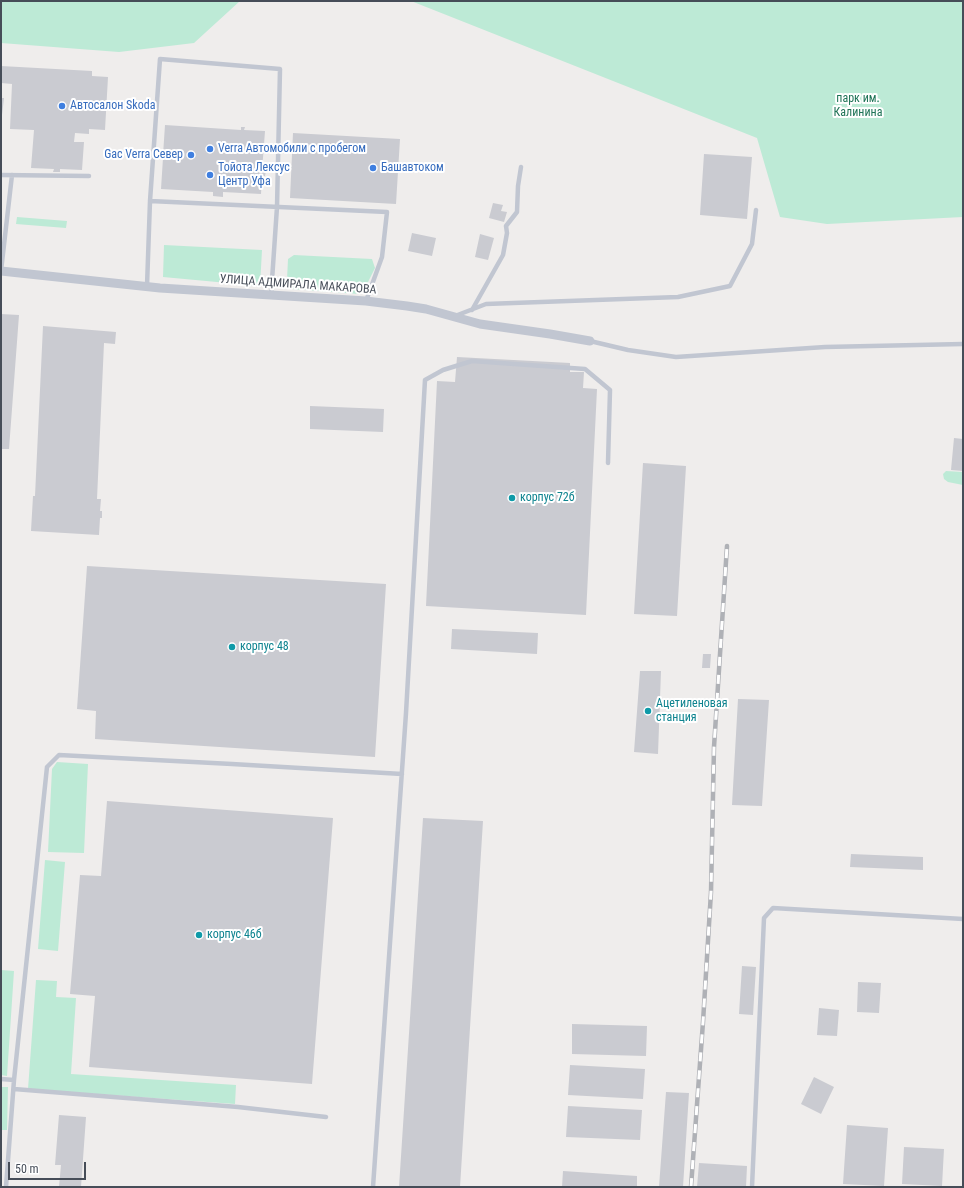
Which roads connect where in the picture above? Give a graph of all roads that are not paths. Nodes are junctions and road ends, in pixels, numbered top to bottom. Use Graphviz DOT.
graph roads {
  1 [pos="521,167"];
  2 [pos="1,175"];
  3 [pos="12,175"];
  4 [pos="89,176"];
  5 [pos="150,201"];
  6 [pos="277,207"];
  7 [pos="756,210"];
  8 [pos="1,271"];
  9 [pos="147,286"];
  10 [pos="271,295"];
  11 [pos="366,302"];
  12 [pos="472,310"];
  13 [pos="454,317"];
  14 [pos="590,342"];
  15 [pos="963,344"];
  16 [pos="608,462"];
  17 [pos="402,774"];
  18 [pos="963,919"];
  19 [pos="1,1079"];
  20 [pos="14,1080"];
  21 [pos="14,1089"];
  22 [pos="326,1117"];
  23 [pos="6,1187"];
  24 [pos="372,1187"];
  25 [pos="752,1187"];
  1 -- 12 [label="lane"];
  2 -- 3 [label="lane"];
  3 -- 4 [label="lane"];
  3 -- 8 [label="lane"];
  5 -- 6 [label="lane"];
  5 -- 6 [label="lane"];
  5 -- 9 [label="lane"];
  6 -- 10 [label="lane"];
  6 -- 11 [label="lane"];
  7 -- 12 [label="lane"];
  8 -- 9 [label="street, УЛИЦА АДМИРАЛА МАКАРОВА"];
  9 -- 10 [label="street, УЛИЦА АДМИРАЛА МАКАРОВА"];
  10 -- 11 [label="street, УЛИЦА АДМИРАЛА МАКАРОВА"];
  11 -- 13 [label="street, УЛИЦА АДМИРАЛА МАКАРОВА"];
  12 -- 13 [label="lane"];
  13 -- 14 [label="street, УЛИЦА АДМИРАЛА МАКАРОВА"];
  14 -- 15 [label="lane"];
  16 -- 17 [label="lane"];
  17 -- 20 [label="lane"];
  17 -- 24 [label="lane"];
  18 -- 25 [label="lane"];
  19 -- 20 [label="lane"];
  20 -- 21 [label="lane"];
  21 -- 22 [label="lane"];
  21 -- 23 [label="lane"];
}
